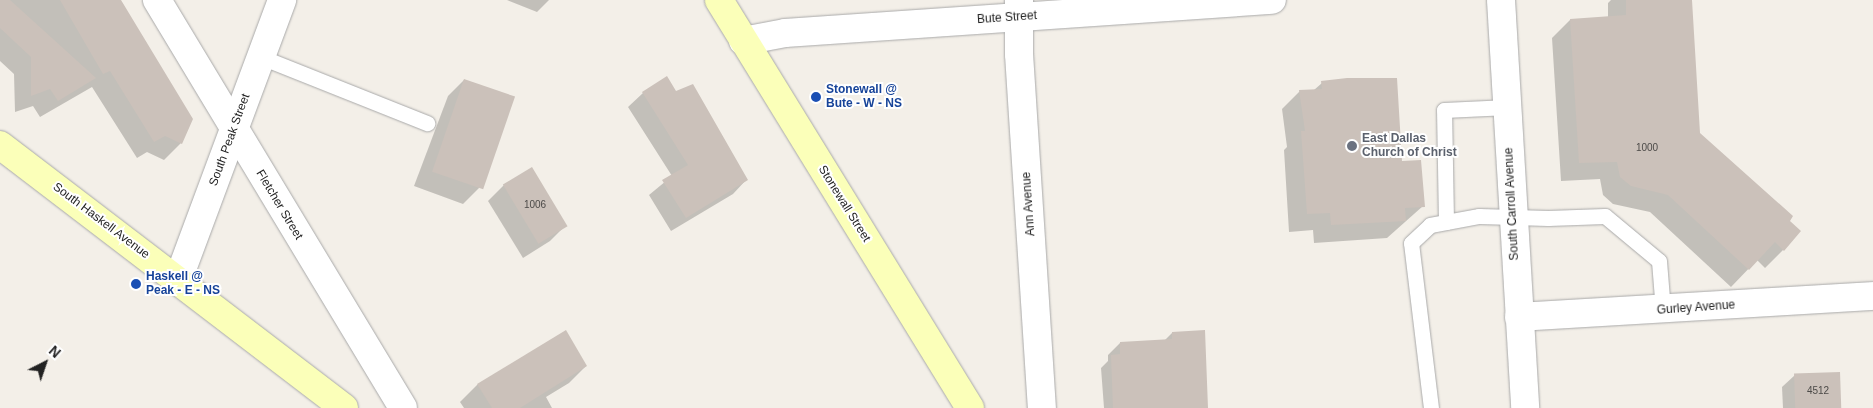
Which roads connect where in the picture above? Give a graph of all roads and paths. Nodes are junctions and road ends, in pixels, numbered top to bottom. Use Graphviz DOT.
graph roads {
  1 [pos="157,0"];
  2 [pos="282,0"];
  3 [pos="719,0"];
  4 [pos="1272,0"];
  5 [pos="1501,0"];
  6 [pos="1019,8"];
  7 [pos="743,41"];
  8 [pos="261,57"];
  9 [pos="1508,107"];
  10 [pos="427,122"];
  11 [pos="233,130"];
  12 [pos="0,145"];
  13 [pos="1512,217"];
  14 [pos="1446,222"];
  15 [pos="178,280"];
  16 [pos="1873,296"];
  17 [pos="1664,311"];
  18 [pos="1519,317"];
  19 [pos="344,408"];
  20 [pos="403,408"];
  21 [pos="970,408"];
  22 [pos="1042,408"];
  23 [pos="1431,408"];
  24 [pos="1525,408"];
  1 -- 11 [label="street, Fletcher Street"];
  2 -- 8 [label="street, South Peak Street"];
  3 -- 7 [label="main road, Stonewall Street"];
  4 -- 6 [label="street, Bute Street"];
  5 -- 9 [label="street, South Carroll Avenue"];
  6 -- 7 [label="street, Bute Street"];
  6 -- 22 [label="street, Ann Avenue"];
  7 -- 21 [label="main road, Stonewall Street"];
  8 -- 10 [label="lane"];
  8 -- 11 [label="street, South Peak Street"];
  9 -- 13 [label="street, South Carroll Avenue"];
  9 -- 14 [label="lane"];
  11 -- 15 [label="street, South Peak Street"];
  11 -- 20 [label="street, Fletcher Street"];
  12 -- 15 [label="main road, South Haskell Avenue"];
  13 -- 14 [label="lane"];
  13 -- 17 [label="lane"];
  13 -- 18 [label="street, South Carroll Avenue"];
  14 -- 23 [label="lane"];
  15 -- 19 [label="main road, South Haskell Avenue"];
  16 -- 17 [label="street, Gurley Avenue"];
  17 -- 18 [label="street, Gurley Avenue"];
  18 -- 24 [label="street, South Carroll Avenue"];
}
